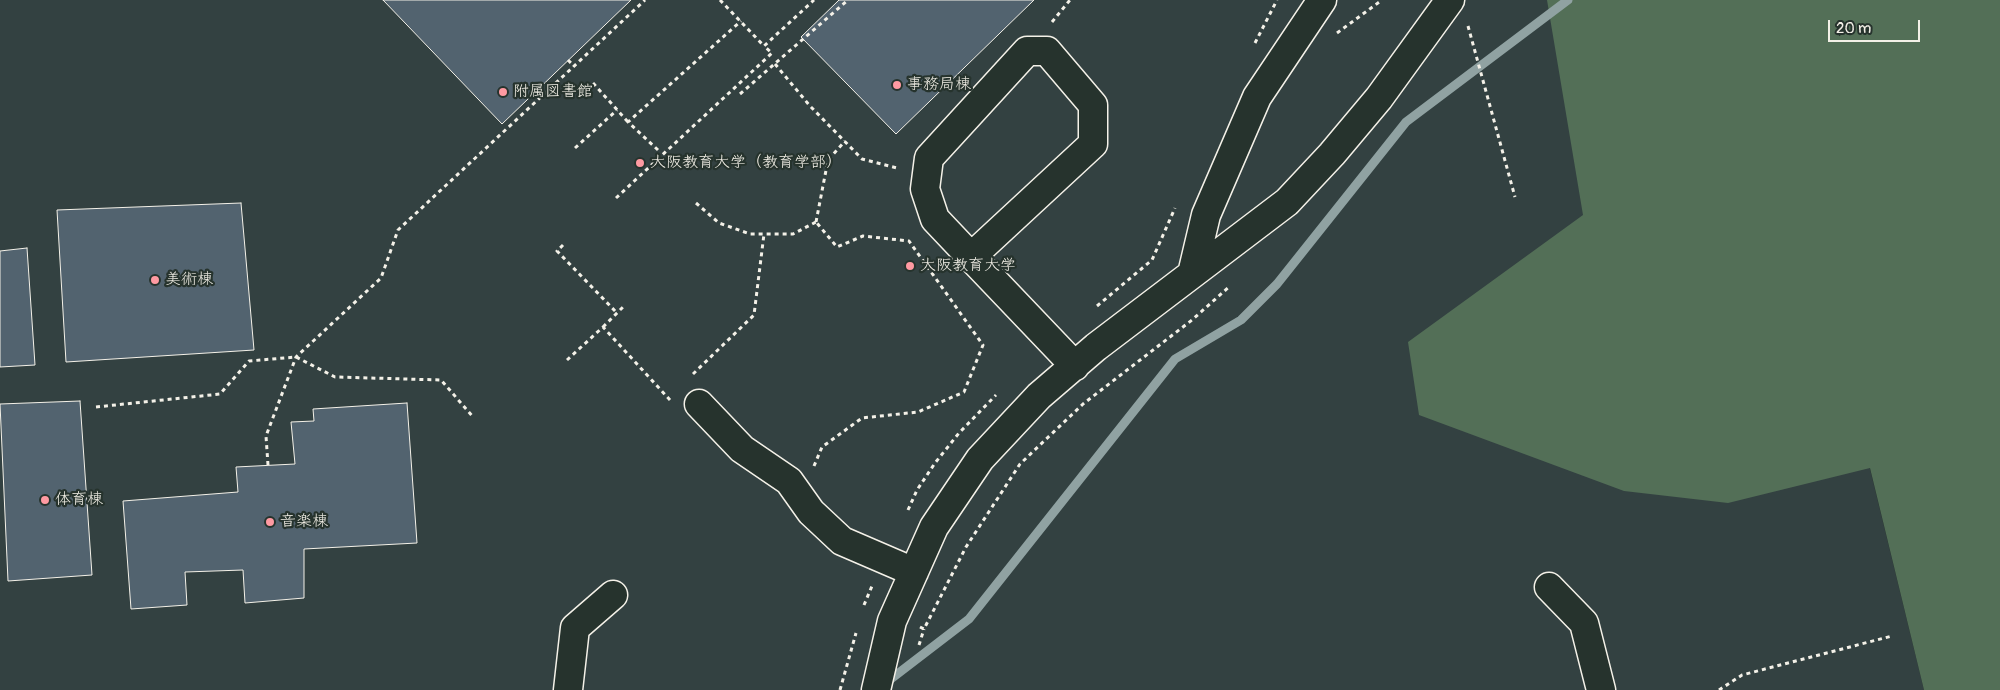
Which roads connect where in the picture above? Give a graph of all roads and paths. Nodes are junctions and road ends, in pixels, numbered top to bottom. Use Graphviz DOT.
graph roads {
  1 [pos="645,0"];
  2 [pos="720,0"];
  3 [pos="814,0"];
  4 [pos="848,0"];
  5 [pos="1070,0"];
  6 [pos="1277,0"];
  7 [pos="1322,0"];
  8 [pos="1382,0"];
  9 [pos="1450,0"];
  10 [pos="1061,11"];
  11 [pos="741,22"];
  12 [pos="1468,30"];
  13 [pos="1330,32"];
  14 [pos="1255,43"];
  15 [pos="764,46"];
  16 [pos="568,60"];
  17 [pos="774,64"];
  18 [pos="574,66"];
  19 [pos="593,83"];
  20 [pos="740,94"];
  21 [pos="617,110"];
  22 [pos="628,122"];
  23 [pos="845,141"];
  24 [pos="575,148"];
  25 [pos="658,150"];
  26 [pos="900,168"];
  27 [pos="1515,197"];
  28 [pos="616,198"];
  29 [pos="1179,199"];
  30 [pos="696,203"];
  31 [pos="816,222"];
  32 [pos="563,246"];
  33 [pos="971,257"];
  34 [pos="1192,274"];
  35 [pos="1237,279"];
  36 [pos="624,306"];
  37 [pos="1092,310"];
  38 [pos="617,313"];
  39 [pos="603,328"];
  40 [pos="296,357"];
  41 [pos="567,360"];
  42 [pos="1075,366"];
  43 [pos="672,402"];
  44 [pos="699,404"];
  45 [pos="96,407"];
  46 [pos="474,418"];
  47 [pos="268,465"];
  48 [pos="801,498"];
  49 [pos="914,572"];
  50 [pos="1549,587"];
  51 [pos="613,596"];
  52 [pos="917,626"];
  53 [pos="1892,636"];
  54 [pos="568,690"];
  55 [pos="876,690"];
  56 [pos="1601,690"];
  57 [pos="1719,690"];
  1 -- 18 [label="path"];
  2 -- 11 [label="path"];
  3 -- 15 [label="path"];
  4 -- 17 [label="path"];
  5 -- 10 [label="path"];
  6 -- 14 [label="path"];
  7 -- 34 [label="street"];
  8 -- 13 [label="path"];
  9 -- 34 [label="street"];
  11 -- 15 [label="path"];
  11 -- 22 [label="path"];
  12 -- 27 [label="path"];
  15 -- 28 [label="path"];
  16 -- 18 [label="path"];
  17 -- 20 [label="path"];
  17 -- 23 [label="path"];
  18 -- 40 [label="path"];
  19 -- 21 [label="path"];
  21 -- 22 [label="path"];
  21 -- 24 [label="path"];
  22 -- 25 [label="path"];
  23 -- 26 [label="path"];
  23 -- 31 [label="path"];
  29 -- 37 [label="path"];
  30 -- 31 [label="path"];
  31 -- 48 [label="path"];
  32 -- 38 [label="path"];
  33 -- 33 [label="street"];
  33 -- 42 [label="street"];
  34 -- 42 [label="street"];
  35 -- 52 [label="path"];
  36 -- 38 [label="path"];
  38 -- 39 [label="path"];
  39 -- 41 [label="path"];
  39 -- 43 [label="path"];
  40 -- 45 [label="path"];
  40 -- 46 [label="path"];
  40 -- 47 [label="path"];
  42 -- 49 [label="street"];
  44 -- 48 [label="street"];
  48 -- 49 [label="street"];
  49 -- 55 [label="street"];
  50 -- 56 [label="street"];
  51 -- 54 [label="street"];
  53 -- 57 [label="path"];
}
